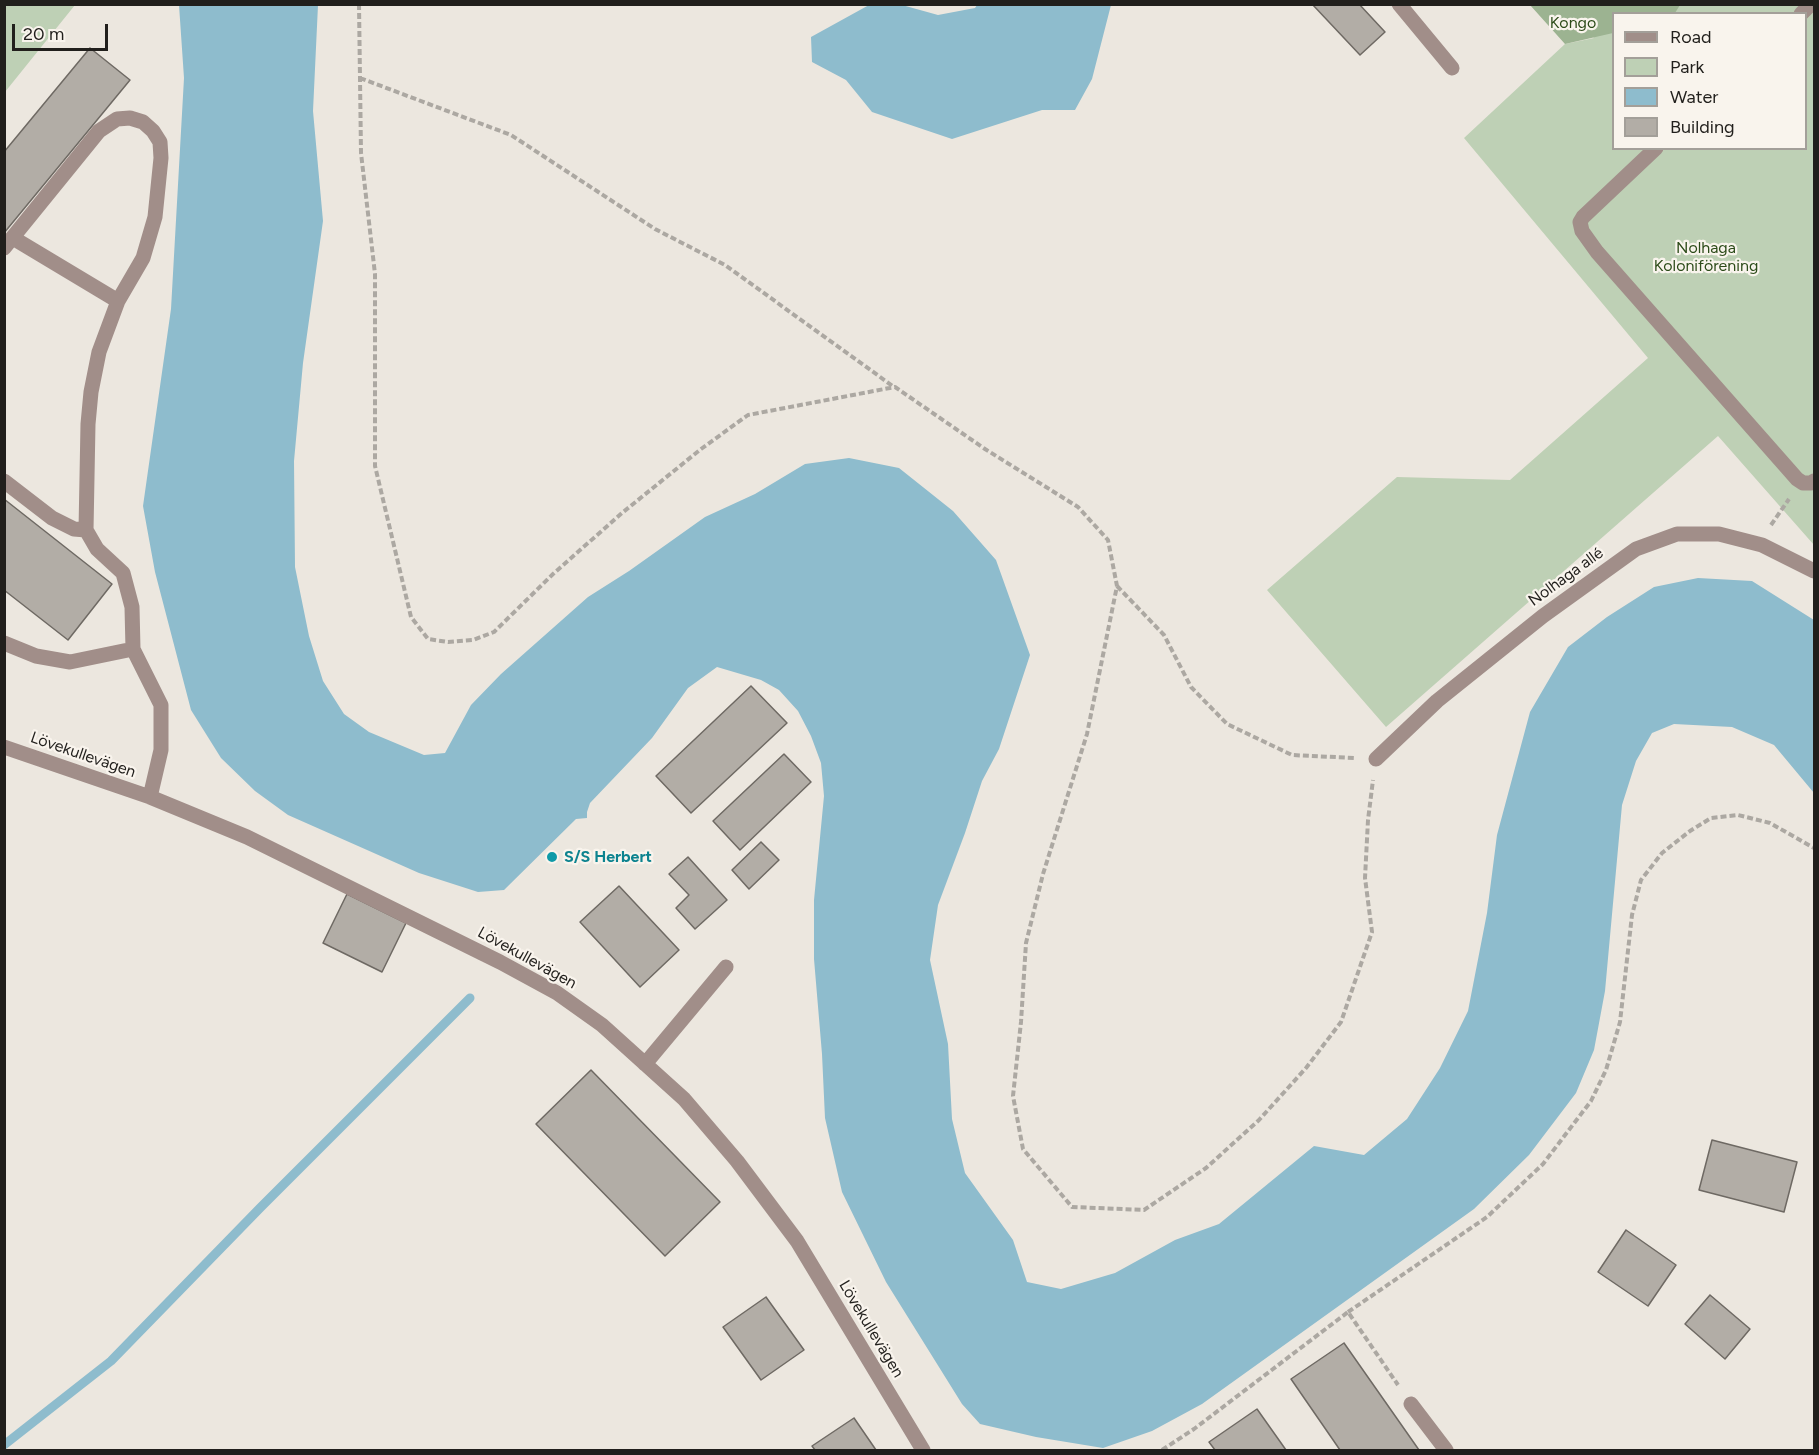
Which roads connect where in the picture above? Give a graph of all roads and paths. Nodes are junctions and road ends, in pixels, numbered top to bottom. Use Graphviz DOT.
graph roads {
  1 [pos="359,4"];
  2 [pos="1399,4"];
  3 [pos="1452,68"];
  4 [pos="360,78"];
  5 [pos="1654,150"];
  6 [pos="9,243"];
  7 [pos="118,301"];
  8 [pos="895,387"];
  9 [pos="4,481"];
  10 [pos="1809,482"];
  11 [pos="86,530"];
  12 [pos="1762,545"];
  13 [pos="1815,571"];
  14 [pos="1117,586"];
  15 [pos="4,643"];
  16 [pos="133,649"];
  17 [pos="4,747"];
  18 [pos="1376,759"];
  19 [pos="150,797"];
  20 [pos="1815,848"];
  21 [pos="726,967"];
  22 [pos="645,1064"];
  23 [pos="1348,1312"];
  24 [pos="1412,1404"];
  25 [pos="923,1450"];
  26 [pos="1162,1450"];
  27 [pos="1446,1450"];
  1 -- 4 [label="path"];
  2 -- 3 [label="street"];
  4 -- 8 [label="path"];
  4 -- 8 [label="path"];
  5 -- 10 [label="street"];
  6 -- 7 [label="street"];
  6 -- 7 [label="street"];
  7 -- 11 [label="street"];
  8 -- 14 [label="path"];
  9 -- 11 [label="street"];
  10 -- 12 [label="path"];
  11 -- 16 [label="street"];
  12 -- 13 [label="street, Nolhaga allé"];
  12 -- 18 [label="street, Nolhaga allé"];
  14 -- 18 [label="path"];
  14 -- 18 [label="path"];
  15 -- 16 [label="street"];
  16 -- 19 [label="street"];
  17 -- 19 [label="street, Lövekullevägen"];
  19 -- 22 [label="street, Lövekullevägen"];
  20 -- 23 [label="path"];
  21 -- 22 [label="street"];
  22 -- 25 [label="street, Lövekullevägen"];
  23 -- 24 [label="path"];
  23 -- 26 [label="path"];
  24 -- 27 [label="street"];
}
